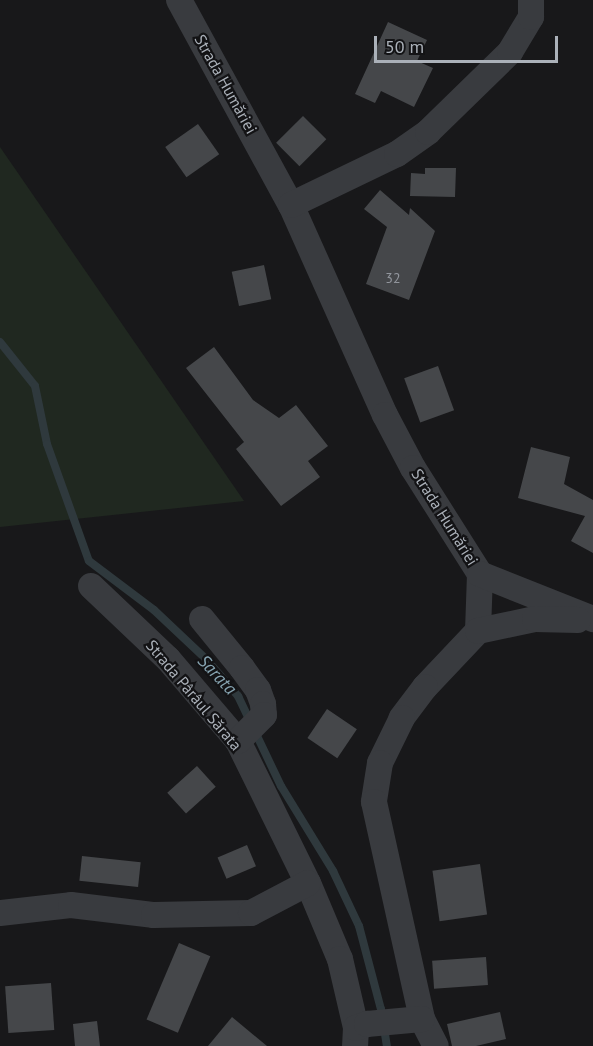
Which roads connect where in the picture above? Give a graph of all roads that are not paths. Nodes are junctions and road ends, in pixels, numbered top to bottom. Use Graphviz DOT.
graph roads {
  1 [pos="179,0"];
  2 [pos="531,0"];
  3 [pos="291,205"];
  4 [pos="480,574"];
  5 [pos="91,586"];
  6 [pos="202,619"];
  7 [pos="593,620"];
  8 [pos="478,631"];
  9 [pos="248,731"];
  10 [pos="308,883"];
  11 [pos="0,913"];
  12 [pos="422,1019"];
  13 [pos="359,1033"];
  14 [pos="436,1046"];
  1 -- 3 [label="street, Strada Humăriei"];
  2 -- 3 [label="street"];
  3 -- 4 [label="street, Strada Humăriei"];
  4 -- 7 [label="street"];
  4 -- 8 [label="street, Strada Humăriei"];
  5 -- 9 [label="street, Strada Pârâul Sărata"];
  6 -- 9 [label="street"];
  7 -- 8 [label="street"];
  8 -- 12 [label="street"];
  9 -- 10 [label="street, Strada Pârâul Sărata"];
  10 -- 11 [label="street"];
  10 -- 13 [label="street, Strada Pârâul Sărata"];
  12 -- 13 [label="street"];
  12 -- 14 [label="street"];
}
